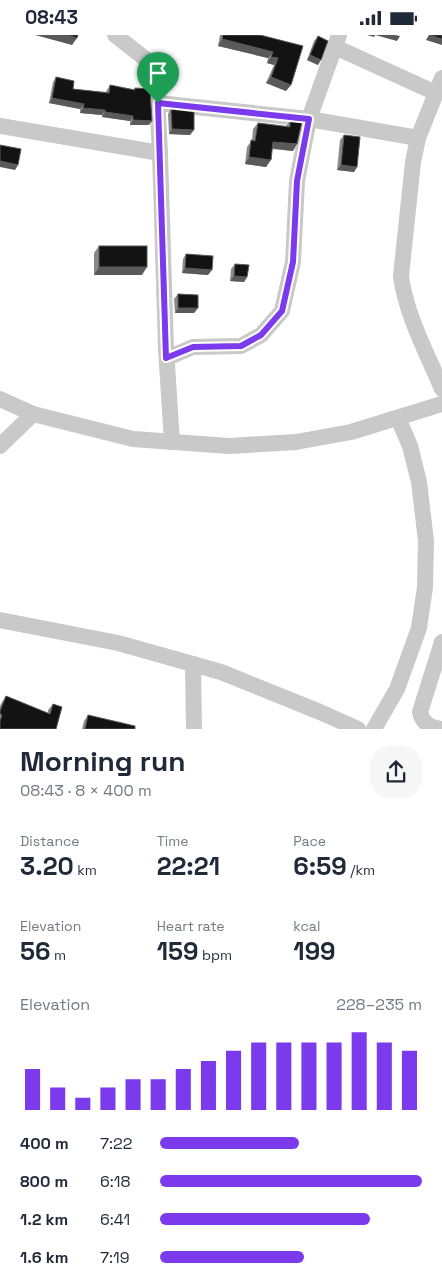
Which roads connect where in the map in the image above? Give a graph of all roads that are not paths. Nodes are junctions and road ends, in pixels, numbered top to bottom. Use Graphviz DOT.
graph roads {
  1 [pos="115,35"];
  2 [pos="337,41"];
  3 [pos="442,77"];
  4 [pos="436,93"];
  5 [pos="158,103"];
  6 [pos="309,119"];
  7 [pos="0,126"];
  8 [pos="418,138"];
  9 [pos="160,153"];
  10 [pos="166,358"];
  11 [pos="442,389"];
  12 [pos="0,399"];
  13 [pos="442,404"];
  14 [pos="33,414"];
  15 [pos="398,418"];
  16 [pos="172,441"];
  17 [pos="0,446"];
  18 [pos="0,621"];
  19 [pos="442,641"];
  20 [pos="193,664"];
  21 [pos="194,729"];
  22 [pos="358,729"];
  23 [pos="374,729"];
  24 [pos="441,729"];
  1 -- 5 [label="street"];
  2 -- 4 [label="street"];
  2 -- 6 [label="street"];
  3 -- 4 [label="street"];
  4 -- 8 [label="street"];
  5 -- 6 [label="street"];
  5 -- 9 [label="street"];
  6 -- 8 [label="street"];
  6 -- 10 [label="street"];
  7 -- 9 [label="street"];
  8 -- 11 [label="street"];
  9 -- 10 [label="street"];
  10 -- 16 [label="street"];
  12 -- 14 [label="street"];
  13 -- 15 [label="street"];
  14 -- 16 [label="street"];
  14 -- 17 [label="street"];
  15 -- 16 [label="street"];
  15 -- 23 [label="street"];
  18 -- 20 [label="street"];
  19 -- 24 [label="street"];
  20 -- 21 [label="street"];
  20 -- 22 [label="street"];
}
